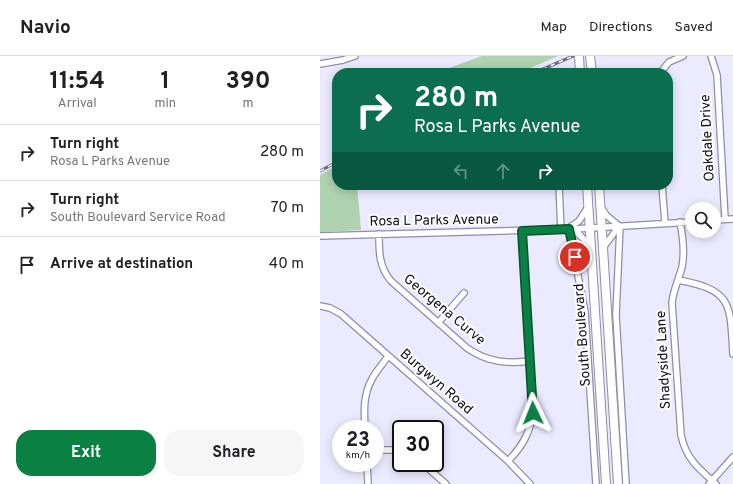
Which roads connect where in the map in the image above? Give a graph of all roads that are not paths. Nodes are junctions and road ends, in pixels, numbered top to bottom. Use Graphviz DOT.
graph roads {
  1 [pos="355,56"];
  2 [pos="579,56"];
  3 [pos="683,56"];
  4 [pos="711,56"];
  5 [pos="320,64"];
  6 [pos="580,68"];
  7 [pos="664,68"];
  8 [pos="560,190"];
  9 [pos="587,190"];
  10 [pos="599,190"];
  11 [pos="662,190"];
  12 [pos="588,207"];
  13 [pos="601,207"];
  14 [pos="721,219"];
  15 [pos="725,219"];
  16 [pos="733,219"];
  17 [pos="680,222"];
  18 [pos="685,222"];
  19 [pos="665,223"];
  20 [pos="620,226"];
  21 [pos="602,227"];
  22 [pos="590,228"];
  23 [pos="568,229"];
  24 [pos="522,231"];
  25 [pos="379,234"];
  26 [pos="320,236"];
  27 [pos="591,246"];
  28 [pos="603,248"];
  29 [pos="678,280"];
  30 [pos="464,293"];
  31 [pos="320,306"];
  32 [pos="438,323"];
  33 [pos="733,354"];
  34 [pos="388,356"];
  35 [pos="530,361"];
  36 [pos="365,420"];
  37 [pos="733,457"];
  38 [pos="508,461"];
  39 [pos="367,472"];
  40 [pos="432,472"];
  41 [pos="712,483"];
  42 [pos="368,484"];
  43 [pos="446,484"];
  44 [pos="530,484"];
  45 [pos="596,484"];
  46 [pos="606,484"];
  47 [pos="618,484"];
  48 [pos="626,484"];
  1 -- 5 [label="street"];
  2 -- 6 [label="highway"];
  3 -- 7 [label="street"];
  4 -- 15 [label="street, Oakdale Drive"];
  8 -- 23 [label="street"];
  9 -- 12 [label="highway, South Boulevard"];
  10 -- 13 [label="highway, South Boulevard"];
  11 -- 19 [label="street"];
  12 -- 22 [label="highway, South Boulevard"];
  12 -- 23 [label="street"];
  13 -- 20 [label="street"];
  13 -- 21 [label="highway, South Boulevard"];
  14 -- 15 [label="street"];
  15 -- 16 [label="street"];
  17 -- 18 [label="street, Rosa L Parks Avenue"];
  17 -- 19 [label="street, Rosa L Parks Avenue"];
  17 -- 29 [label="street, Shadyside Lane"];
  19 -- 20 [label="street, Rosa L Parks Avenue"];
  20 -- 21 [label="street, Rosa L Parks Avenue"];
  20 -- 28 [label="street"];
  20 -- 48 [label="street"];
  21 -- 22 [label="street, Rosa L Parks Avenue"];
  21 -- 28 [label="highway, South Boulevard"];
  22 -- 23 [label="street, Rosa L Parks Avenue"];
  22 -- 27 [label="highway, South Boulevard"];
  23 -- 24 [label="street, Rosa L Parks Avenue"];
  23 -- 27 [label="street"];
  23 -- 45 [label="street"];
  24 -- 25 [label="street, Rosa L Parks Avenue"];
  24 -- 35 [label="street"];
  25 -- 26 [label="street, Rosa L Parks Avenue"];
  25 -- 32 [label="street, Georgena Curve"];
  27 -- 46 [label="highway, South Boulevard"];
  28 -- 47 [label="highway, South Boulevard"];
  29 -- 33 [label="street"];
  29 -- 41 [label="street, Shadyside Lane"];
  30 -- 32 [label="street"];
  31 -- 34 [label="street, Burgwyn Road"];
  32 -- 35 [label="street, Georgena Curve"];
  34 -- 36 [label="street"];
  34 -- 38 [label="street, Burgwyn Road"];
  35 -- 38 [label="street"];
  37 -- 41 [label="street"];
  38 -- 44 [label="street, Burgwyn Road"];
  39 -- 42 [label="street"];
  40 -- 43 [label="street"];
}
